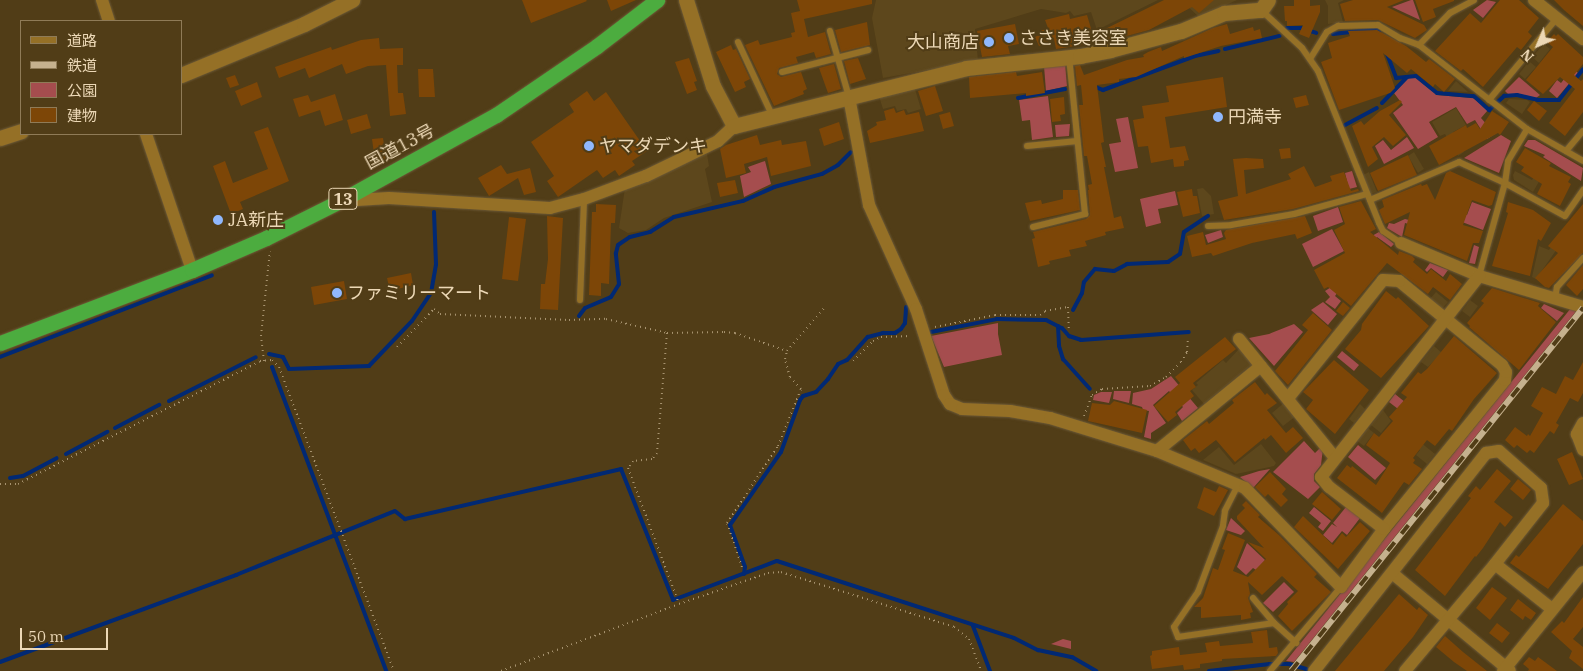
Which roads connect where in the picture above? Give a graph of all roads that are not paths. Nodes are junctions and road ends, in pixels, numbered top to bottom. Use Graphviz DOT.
graph roads {
  1 [pos="102,0"];
  2 [pos="352,0"];
  3 [pos="656,0"];
  4 [pos="686,0"];
  5 [pos="1474,0"];
  6 [pos="1534,0"];
  7 [pos="1265,5"];
  8 [pos="1557,18"];
  9 [pos="109,20"];
  10 [pos="830,31"];
  11 [pos="1583,39"];
  12 [pos="738,42"];
  13 [pos="1419,45"];
  14 [pos="868,50"];
  15 [pos="1069,57"];
  16 [pos="838,58"];
  17 [pos="1310,59"];
  18 [pos="782,72"];
  19 [pos="182,75"];
  20 [pos="849,97"];
  21 [pos="1493,103"];
  22 [pos="772,116"];
  23 [pos="734,126"];
  24 [pos="1527,129"];
  25 [pos="20,131"];
  26 [pos="1583,131"];
  27 [pos="146,135"];
  28 [pos="0,138"];
  29 [pos="1077,141"];
  30 [pos="1027,146"];
  31 [pos="1566,151"];
  32 [pos="1583,161"];
  33 [pos="1505,183"];
  34 [pos="1583,190"];
  35 [pos="1369,197"];
  36 [pos="584,199"];
  37 [pos="340,201"];
  38 [pos="1208,226"];
  39 [pos="1033,227"];
  40 [pos="1401,242"];
  41 [pos="1583,258"];
  42 [pos="192,270"];
  43 [pos="1479,276"];
  44 [pos="1555,299"];
  45 [pos="580,300"];
  46 [pos="1583,307"];
  47 [pos="1446,320"];
  48 [pos="1239,339"];
  49 [pos="0,343"];
  50 [pos="1261,366"];
  51 [pos="1288,398"];
  52 [pos="1583,423"];
  53 [pos="1583,450"];
  54 [pos="1157,451"];
  55 [pos="1336,458"];
  56 [pos="1238,485"];
  57 [pos="1384,529"];
  58 [pos="1495,564"];
  59 [pos="1583,572"];
  60 [pos="1392,573"];
  61 [pos="1341,587"];
  62 [pos="1253,598"];
  63 [pos="1552,609"];
  64 [pos="1448,619"];
  65 [pos="1274,623"];
  66 [pos="1296,643"];
  67 [pos="1272,669"];
  68 [pos="1506,670"];
  69 [pos="1314,671"];
  70 [pos="1405,671"];
  1 -- 9 [label="street"];
  2 -- 19 [label="street"];
  3 -- 37 [label="highway, 国道13号 / 13"];
  4 -- 23 [label="street"];
  5 -- 13 [label="lane"];
  6 -- 8 [label="street"];
  7 -- 15 [label="street"];
  7 -- 17 [label="lane"];
  8 -- 11 [label="street"];
  8 -- 21 [label="lane"];
  10 -- 16 [label="lane"];
  12 -- 22 [label="lane"];
  13 -- 17 [label="lane"];
  13 -- 21 [label="lane"];
  14 -- 16 [label="lane"];
  15 -- 20 [label="street"];
  15 -- 29 [label="lane"];
  16 -- 18 [label="lane"];
  16 -- 20 [label="lane"];
  17 -- 35 [label="lane"];
  20 -- 22 [label="street"];
  20 -- 54 [label="street"];
  21 -- 24 [label="lane"];
  22 -- 23 [label="street"];
  23 -- 36 [label="street"];
  24 -- 31 [label="lane"];
  24 -- 33 [label="lane"];
  25 -- 28 [label="street"];
  26 -- 31 [label="lane"];
  27 -- 42 [label="street"];
  29 -- 30 [label="lane"];
  29 -- 39 [label="lane"];
  31 -- 32 [label="lane"];
  33 -- 34 [label="lane"];
  33 -- 35 [label="lane"];
  33 -- 43 [label="lane"];
  35 -- 38 [label="lane"];
  35 -- 40 [label="lane"];
  36 -- 37 [label="street"];
  36 -- 45 [label="lane"];
  37 -- 42 [label="highway, 国道13号 / 13"];
  40 -- 43 [label="street"];
  41 -- 44 [label="lane"];
  42 -- 49 [label="highway, 国道13号 / 13"];
  43 -- 44 [label="street"];
  43 -- 47 [label="street"];
  44 -- 46 [label="street"];
  47 -- 51 [label="street"];
  47 -- 55 [label="street"];
  47 -- 57 [label="street"];
  48 -- 50 [label="street"];
  50 -- 51 [label="street"];
  50 -- 54 [label="street"];
  51 -- 55 [label="street"];
  52 -- 53 [label="street"];
  54 -- 56 [label="street"];
  55 -- 57 [label="street"];
  56 -- 61 [label="street"];
  56 -- 65 [label="lane"];
  57 -- 61 [label="street"];
  58 -- 60 [label="street"];
  58 -- 63 [label="street"];
  58 -- 64 [label="street"];
  59 -- 63 [label="street"];
  60 -- 64 [label="street"];
  60 -- 69 [label="street"];
  61 -- 66 [label="lane"];
  62 -- 65 [label="lane"];
  63 -- 68 [label="street"];
  64 -- 68 [label="street"];
  64 -- 70 [label="street"];
  65 -- 66 [label="lane"];
  66 -- 67 [label="lane"];
}
